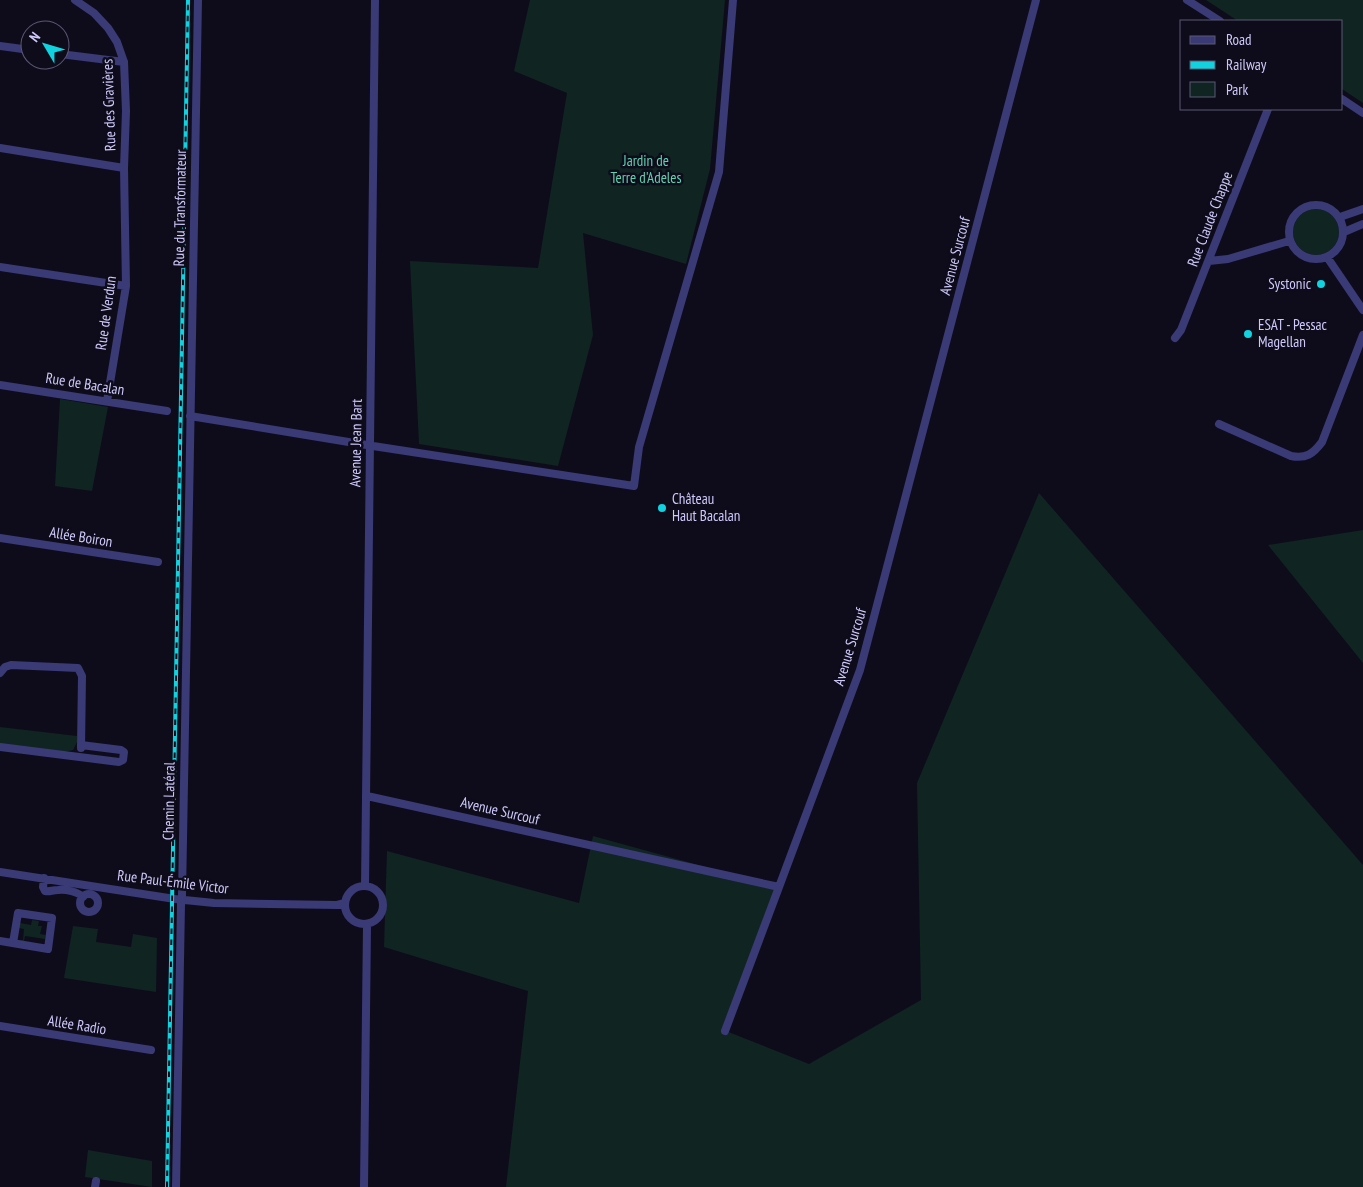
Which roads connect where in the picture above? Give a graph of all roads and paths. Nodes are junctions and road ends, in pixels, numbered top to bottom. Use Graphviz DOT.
graph roads {
  1 [pos="76,0"];
  2 [pos="198,0"];
  3 [pos="375,0"];
  4 [pos="733,0"];
  5 [pos="1036,0"];
  6 [pos="1187,0"];
  7 [pos="1218,20"];
  8 [pos="0,46"];
  9 [pos="20,49"];
  10 [pos="70,55"];
  11 [pos="124,62"];
  12 [pos="1343,100"];
  13 [pos="1268,110"];
  14 [pos="1363,113"];
  15 [pos="0,148"];
  16 [pos="124,168"];
  17 [pos="1363,209"];
  18 [pos="1340,217"];
  19 [pos="1363,224"];
  20 [pos="1344,232"];
  21 [pos="1289,241"];
  22 [pos="1327,257"];
  23 [pos="1209,261"];
  24 [pos="0,266"];
  25 [pos="126,286"];
  26 [pos="1363,310"];
  27 [pos="1363,334"];
  28 [pos="1175,338"];
  29 [pos="0,385"];
  30 [pos="107,401"];
  31 [pos="167,411"];
  32 [pos="190,416"];
  33 [pos="1219,424"];
  34 [pos="370,446"];
  35 [pos="0,538"];
  36 [pos="158,562"];
  37 [pos="0,673"];
  38 [pos="81,745"];
  39 [pos="0,747"];
  40 [pos="79,757"];
  41 [pos="366,796"];
  42 [pos="0,872"];
  43 [pos="44,878"];
  44 [pos="365,886"];
  45 [pos="779,887"];
  46 [pos="83,897"];
  47 [pos="345,903"];
  48 [pos="367,925"];
  49 [pos="0,941"];
  50 [pos="13,943"];
  51 [pos="0,1026"];
  52 [pos="725,1031"];
  53 [pos="151,1050"];
  54 [pos="176,1187"];
  55 [pos="364,1187"];
  1 -- 11 [label="street, Rue des Gravières"];
  2 -- 32 [label="street, Rue du Transformateur"];
  3 -- 34 [label="street, Avenue Jean Bart"];
  4 -- 34 [label="street"];
  5 -- 45 [label="street, Avenue Surcouf"];
  6 -- 7 [label="street"];
  8 -- 9 [label="street"];
  10 -- 11 [label="street"];
  11 -- 16 [label="street, Rue des Gravières"];
  12 -- 14 [label="street"];
  13 -- 23 [label="street, Rue Claude Chappe"];
  15 -- 16 [label="street"];
  16 -- 25 [label="street, Rue de Verdun"];
  17 -- 18 [label="street"];
  18 -- 20 [label="street"];
  18 -- 21 [label="street"];
  19 -- 20 [label="street"];
  20 -- 22 [label="street"];
  21 -- 22 [label="street"];
  21 -- 23 [label="street"];
  22 -- 26 [label="street"];
  23 -- 28 [label="street, Rue Claude Chappe"];
  24 -- 25 [label="street"];
  25 -- 30 [label="street, Rue de Verdun"];
  27 -- 33 [label="street"];
  29 -- 30 [label="street, Rue de Bacalan"];
  30 -- 31 [label="street, Rue de Bacalan"];
  32 -- 34 [label="street"];
  32 -- 54 [label="street, Chemin Latéral, bridge"];
  34 -- 41 [label="street, Avenue Jean Bart"];
  35 -- 36 [label="street, Allée Boiron"];
  37 -- 38 [label="street"];
  38 -- 40 [label="street"];
  38 -- 40 [label="street"];
  39 -- 40 [label="street"];
  41 -- 44 [label="street, Avenue Jean Bart"];
  41 -- 45 [label="street, Avenue Surcouf"];
  42 -- 43 [label="street, Rue Paul-Émile Victor"];
  43 -- 46 [label="street"];
  43 -- 47 [label="street, Rue Paul-Émile Victor"];
  44 -- 47 [label="street"];
  44 -- 48 [label="street"];
  45 -- 52 [label="street"];
  47 -- 48 [label="street"];
  48 -- 55 [label="street"];
  49 -- 50 [label="street"];
  50 -- 50 [label="street"];
  51 -- 53 [label="street, Allée Radio"];
}
